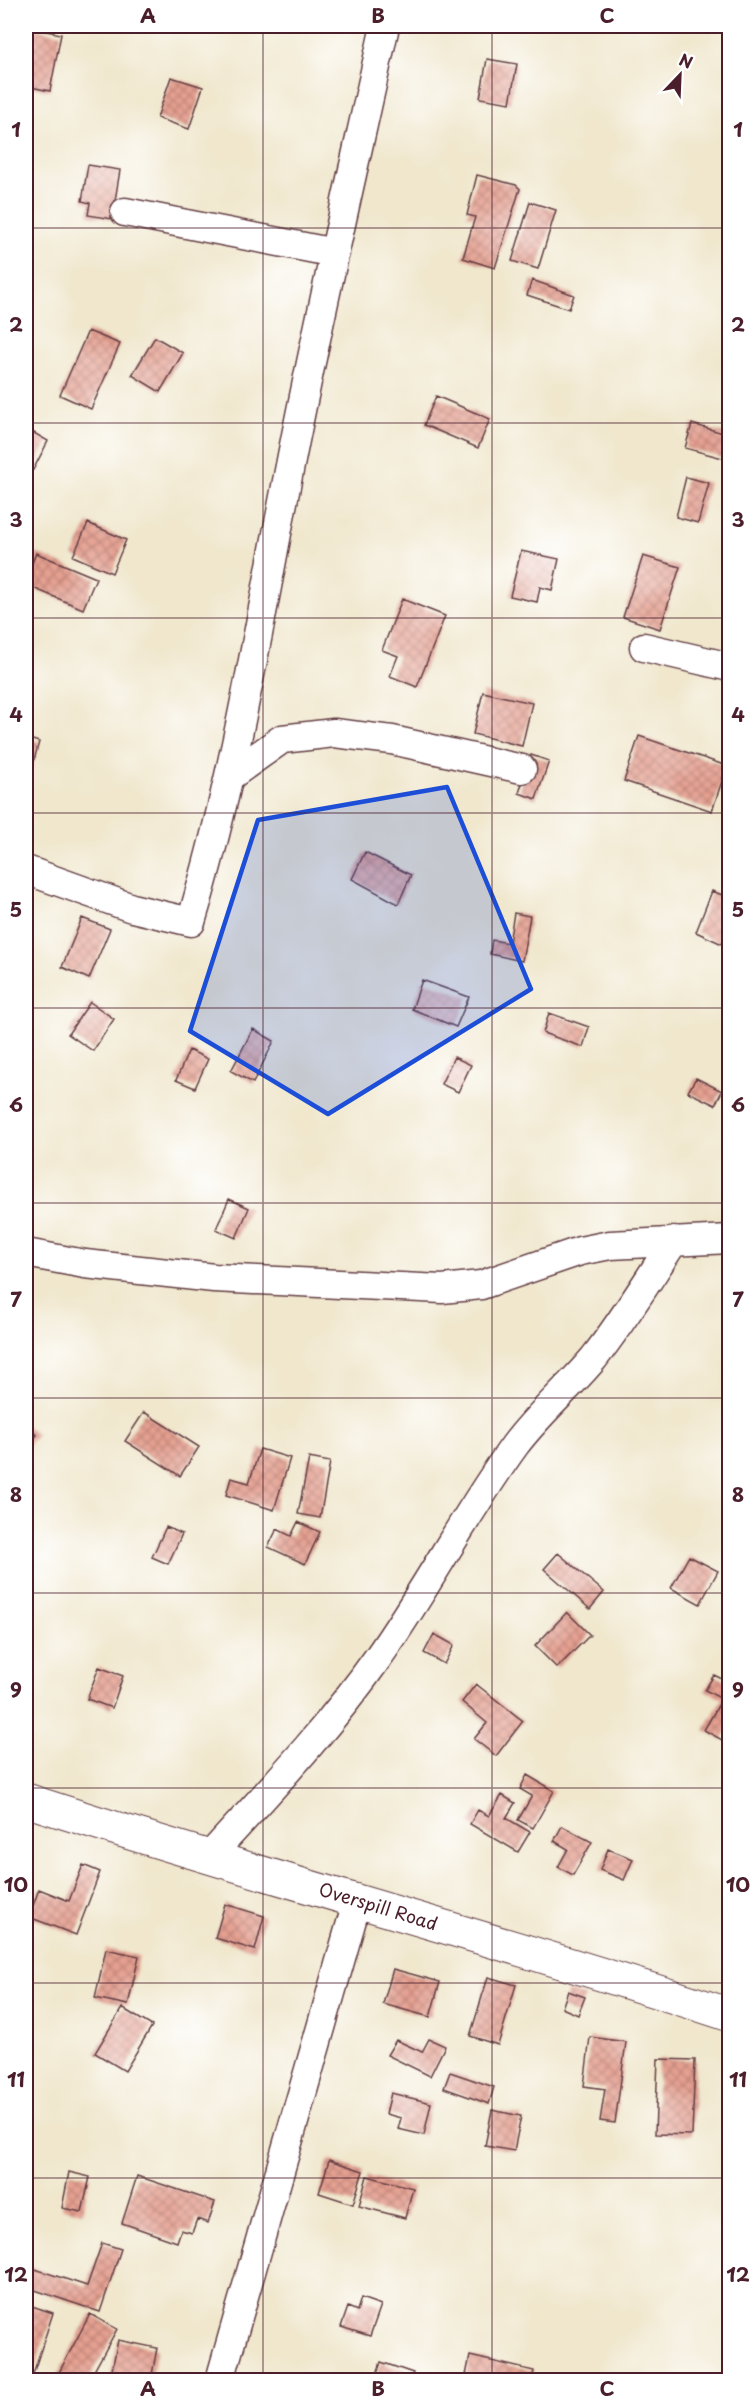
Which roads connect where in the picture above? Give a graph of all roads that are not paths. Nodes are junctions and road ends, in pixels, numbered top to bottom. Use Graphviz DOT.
graph roads {
  1 [pos="385,26"];
  2 [pos="125,212"];
  3 [pos="335,253"];
  4 [pos="644,647"];
  5 [pos="729,667"];
  6 [pos="522,770"];
  7 [pos="230,776"];
  8 [pos="26,870"];
  9 [pos="729,1239"];
  10 [pos="674,1241"];
  11 [pos="26,1253"];
  12 [pos="26,1800"];
  13 [pos="209,1857"];
  14 [pos="357,1902"];
  15 [pos="729,2015"];
  16 [pos="220,2380"];
  1 -- 3 [label="street"];
  2 -- 3 [label="street"];
  3 -- 7 [label="street"];
  4 -- 5 [label="street"];
  6 -- 7 [label="street"];
  7 -- 8 [label="street"];
  9 -- 10 [label="street"];
  10 -- 11 [label="street"];
  10 -- 13 [label="street"];
  12 -- 13 [label="street, Overspill Road"];
  13 -- 14 [label="street, Overspill Road"];
  14 -- 15 [label="street, Overspill Road"];
  14 -- 16 [label="street"];
}
